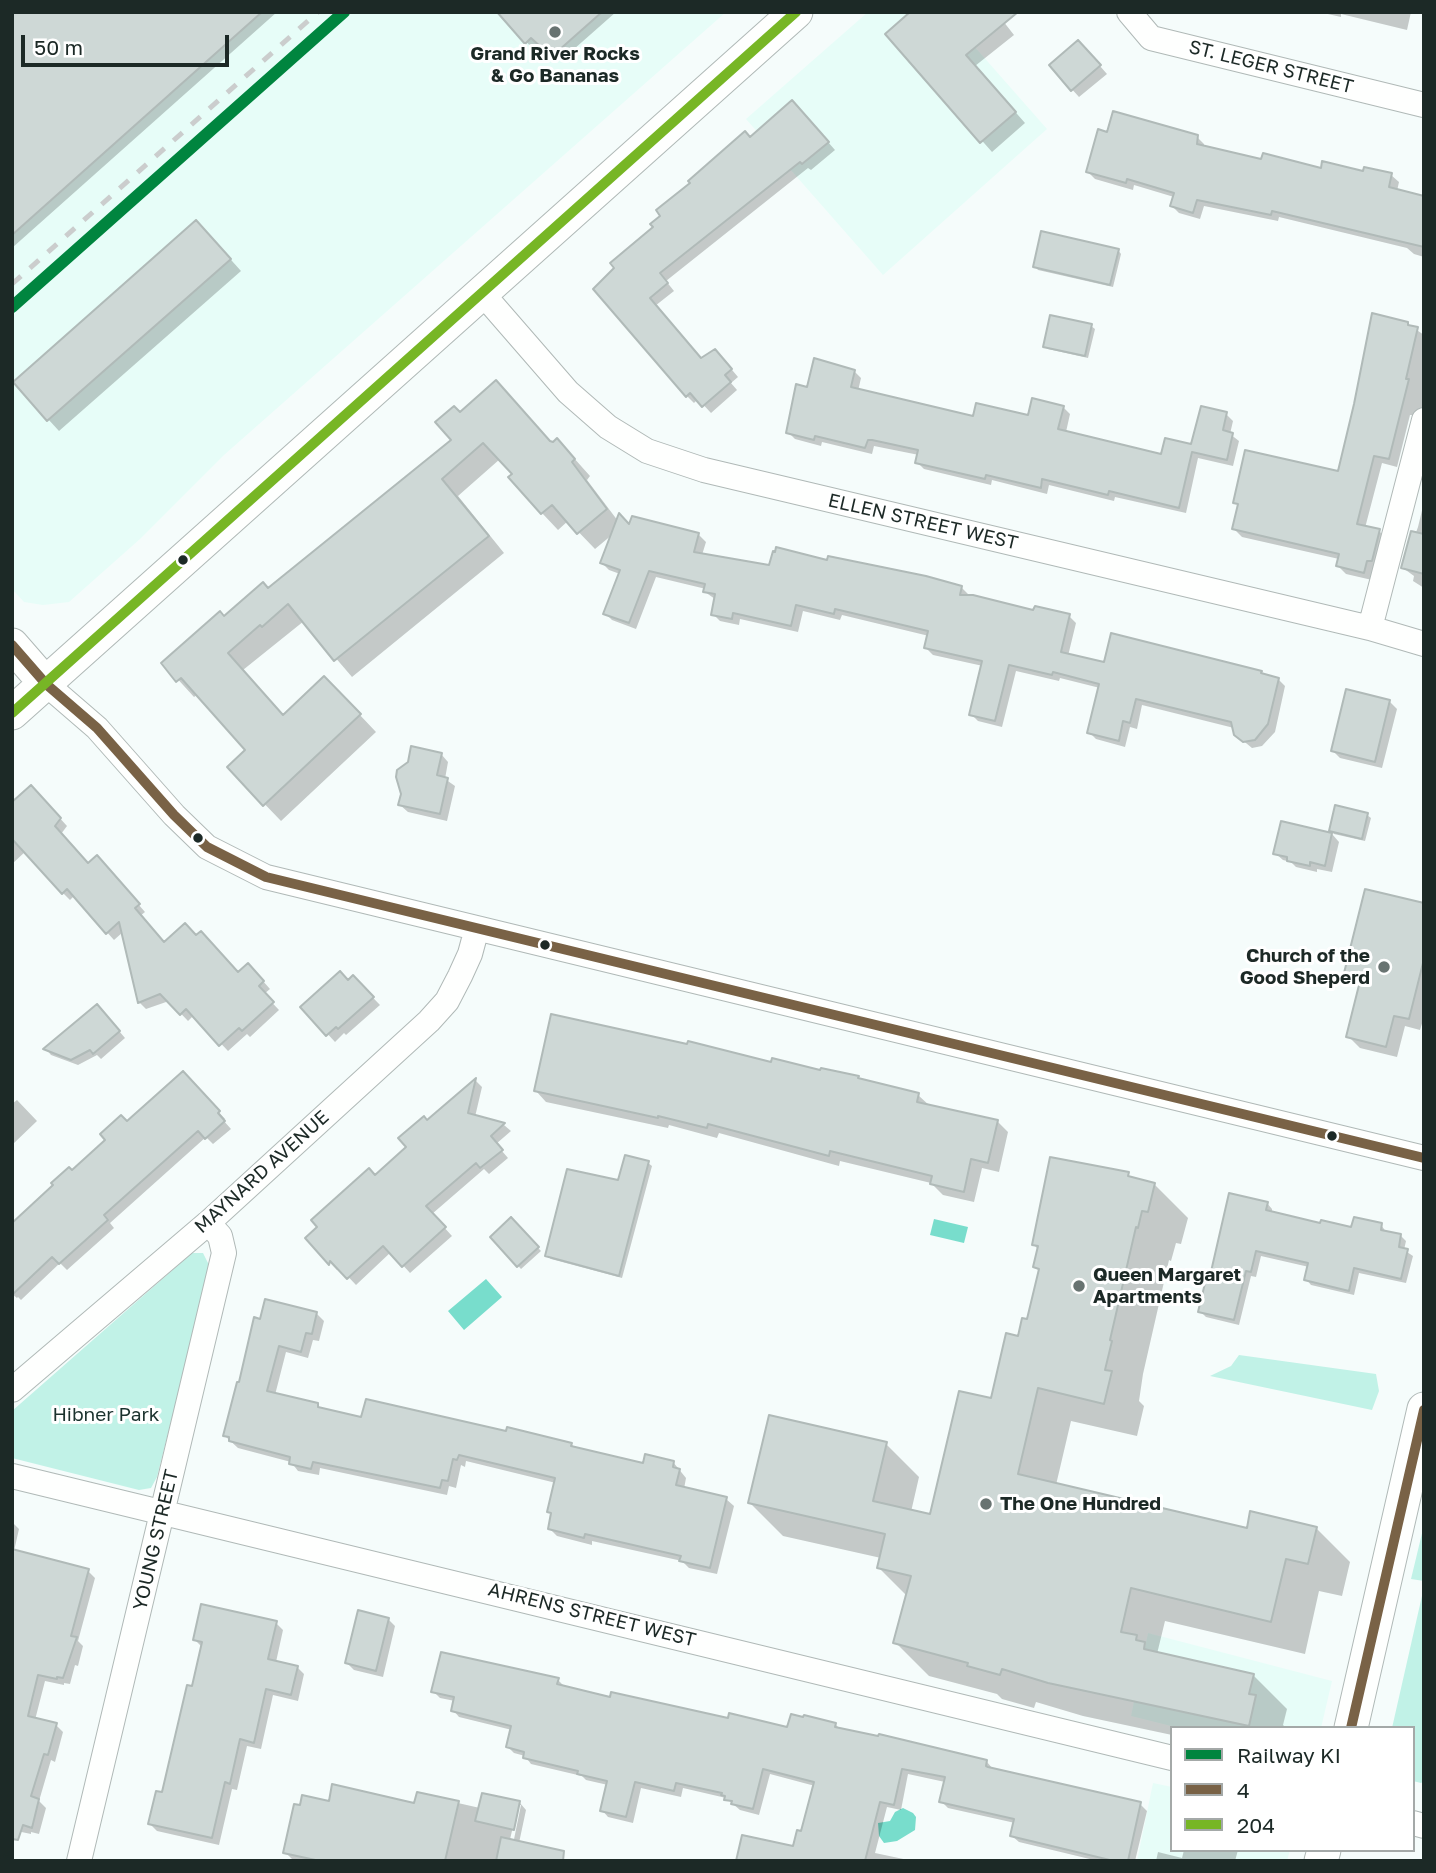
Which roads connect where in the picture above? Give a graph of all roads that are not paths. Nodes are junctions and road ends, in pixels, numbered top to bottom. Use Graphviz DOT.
graph roads {
  1 [pos="796,12"];
  2 [pos="1129,12"];
  3 [pos="1424,105"];
  4 [pos="482,293"];
  5 [pos="1424,420"];
  6 [pos="1370,628"];
  7 [pos="1424,644"];
  8 [pos="12,645"];
  9 [pos="46,684"];
  10 [pos="12,713"];
  11 [pos="477,928"];
  12 [pos="1424,1158"];
  13 [pos="208,1223"];
  14 [pos="12,1390"];
  15 [pos="1424,1409"];
  16 [pos="12,1476"];
  17 [pos="163,1513"];
  18 [pos="1351,1726"];
  19 [pos="1170,1758"];
  20 [pos="84,1860"];
  1 -- 4 [label="main road"];
  2 -- 3 [label="street, ST. LEGER STREET"];
  4 -- 6 [label="street, ELLEN STREET WEST"];
  4 -- 9 [label="main road"];
  5 -- 6 [label="street"];
  6 -- 7 [label="street, ELLEN STREET WEST"];
  8 -- 9 [label="main road"];
  9 -- 10 [label="main road"];
  9 -- 11 [label="street"];
  11 -- 12 [label="street"];
  11 -- 13 [label="street, MAYNARD AVENUE"];
  13 -- 14 [label="street, MAYNARD AVENUE"];
  13 -- 17 [label="street, YOUNG STREET"];
  15 -- 18 [label="main road"];
  16 -- 17 [label="street, AHRENS STREET WEST"];
  17 -- 19 [label="street, AHRENS STREET WEST"];
  17 -- 20 [label="street, YOUNG STREET"];
}
